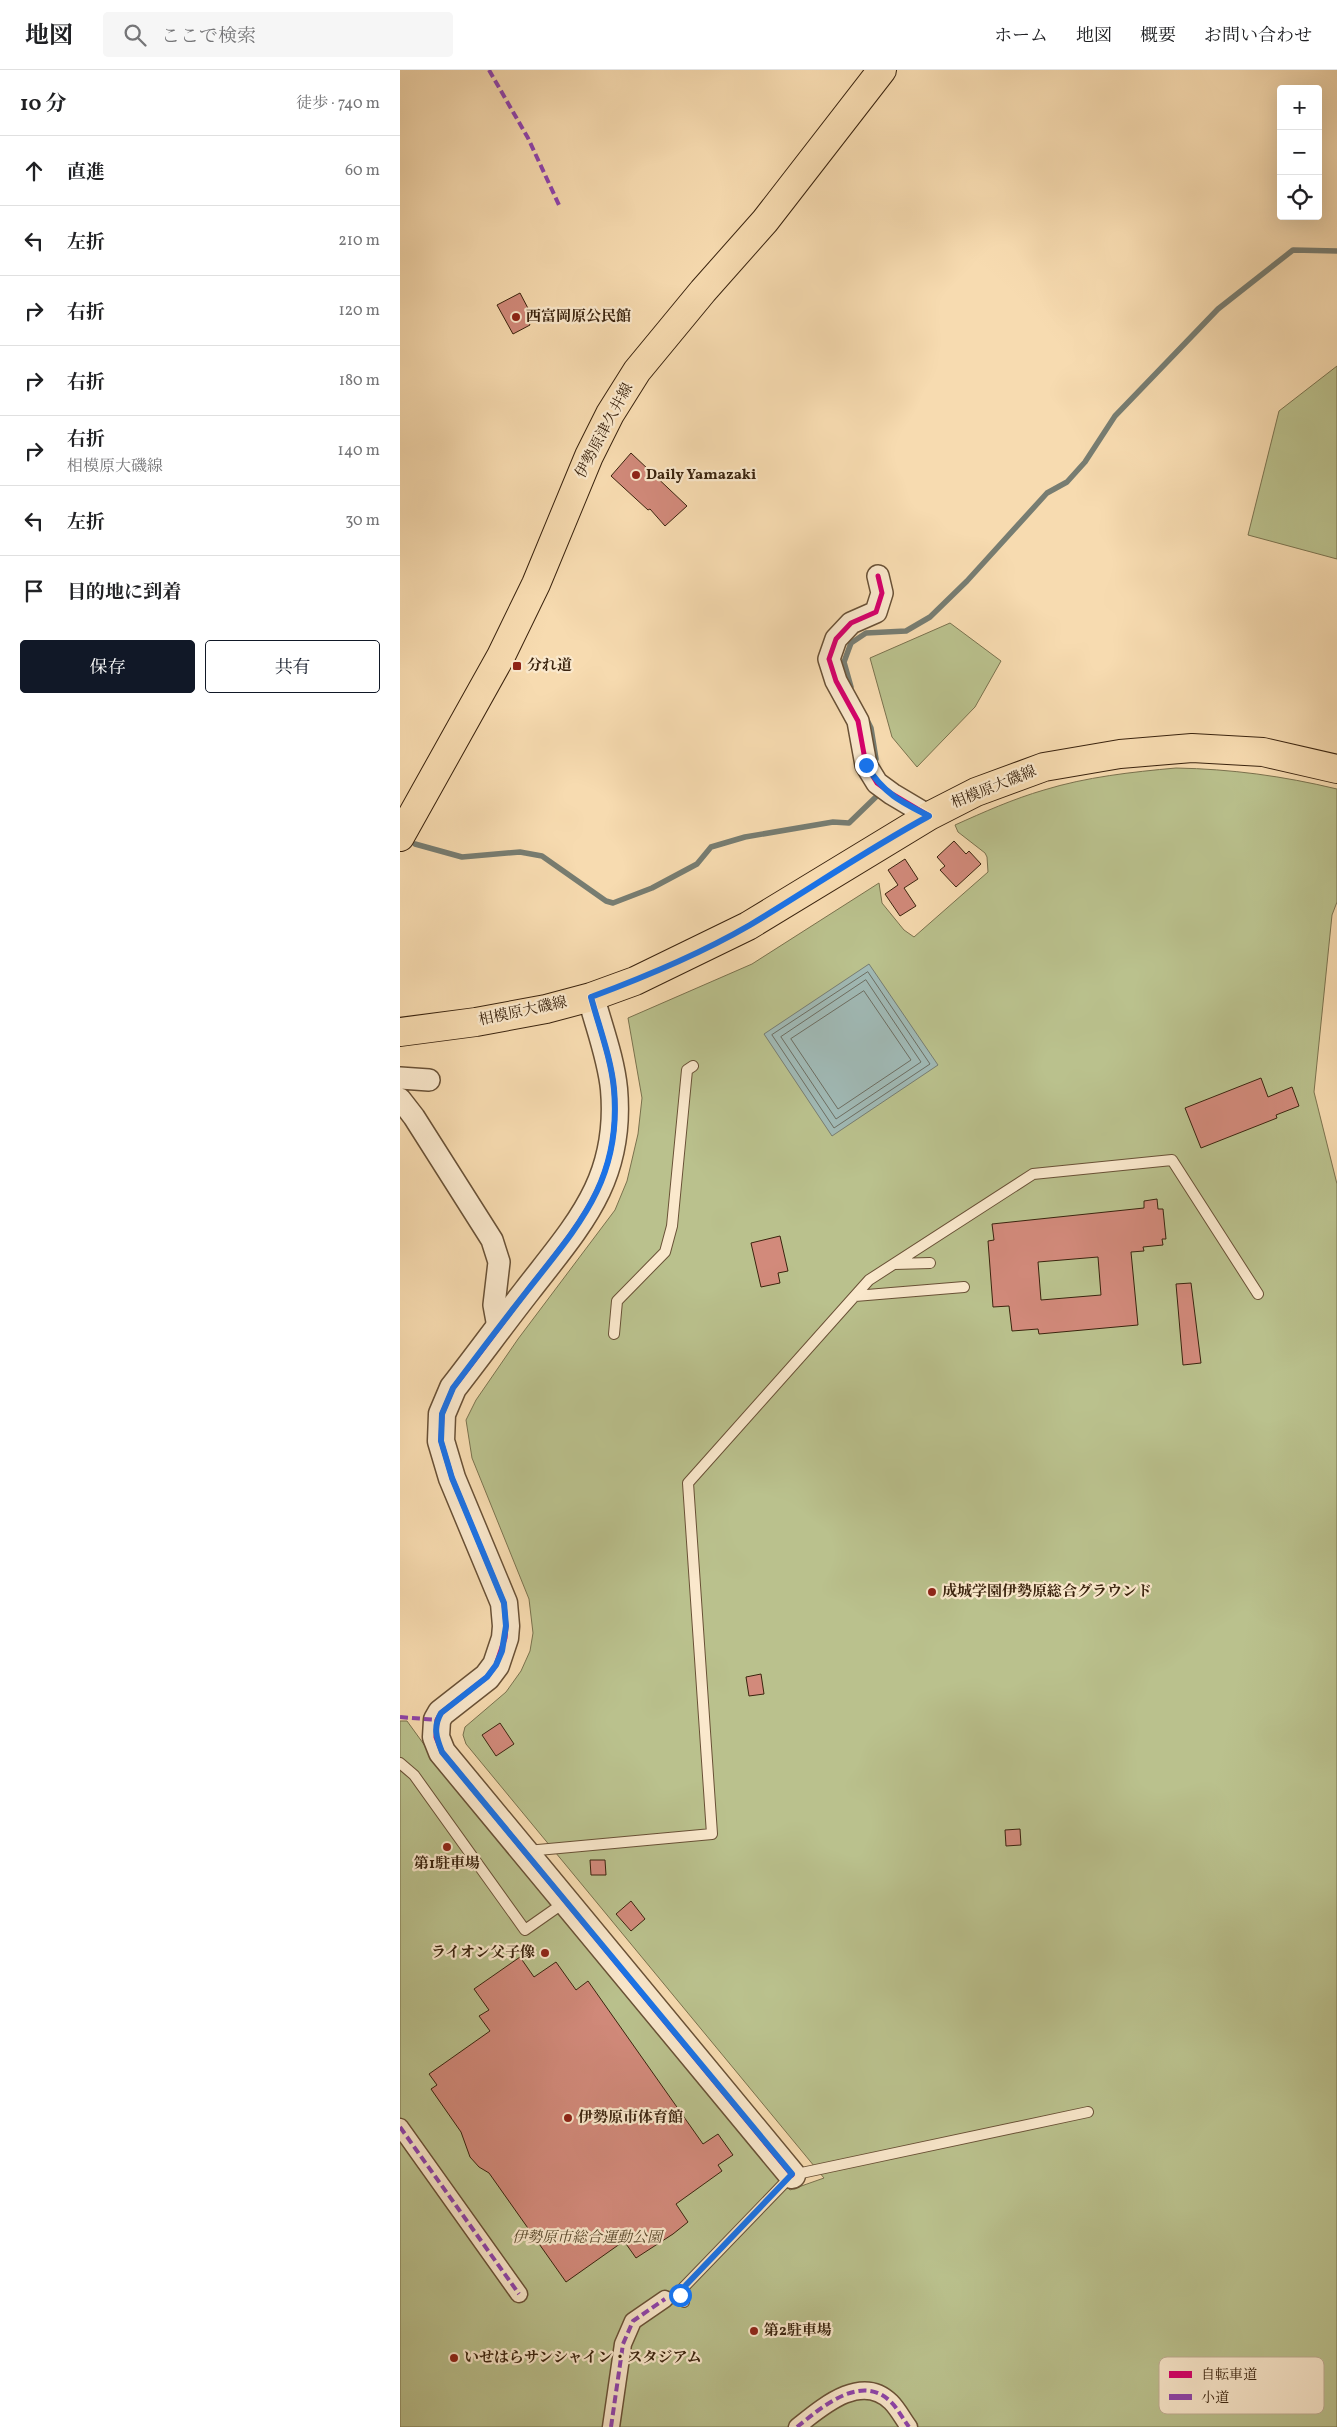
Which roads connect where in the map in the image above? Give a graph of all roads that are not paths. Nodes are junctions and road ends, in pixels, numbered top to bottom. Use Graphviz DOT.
graph roads {
  1 [pos="882,70"];
  2 [pos="878,576"];
  3 [pos="1337,769"];
  4 [pos="929,816"];
  5 [pos="400,837"];
  6 [pos="591,997"];
  7 [pos="400,1032"];
  8 [pos="693,1066"];
  9 [pos="400,1078"];
  10 [pos="429,1080"];
  11 [pos="400,1099"];
  12 [pos="930,1263"];
  13 [pos="894,1264"];
  14 [pos="964,1287"];
  15 [pos="1258,1294"];
  16 [pos="855,1296"];
  17 [pos="498,1327"];
  18 [pos="614,1334"];
  19 [pos="400,1763"];
  20 [pos="525,1851"];
  21 [pos="566,1902"];
  22 [pos="1088,2112"];
  23 [pos="400,2127"];
  24 [pos="792,2174"];
  25 [pos="519,2294"];
  26 [pos="665,2299"];
  27 [pos="684,2302"];
  28 [pos="611,2427"];
  29 [pos="796,2427"];
  30 [pos="909,2427"];
  1 -- 5 [label="main road, 伊勢原津久井線"];
  2 -- 4 [label="street"];
  3 -- 4 [label="main road, 相模原大磯線"];
  4 -- 6 [label="main road, 相模原大磯線"];
  6 -- 7 [label="main road, 相模原大磯線"];
  6 -- 17 [label="street"];
  8 -- 18 [label="lane"];
  9 -- 10 [label="street"];
  11 -- 17 [label="street"];
  12 -- 13 [label="lane"];
  13 -- 15 [label="lane"];
  13 -- 16 [label="lane"];
  14 -- 16 [label="lane"];
  16 -- 20 [label="lane"];
  17 -- 20 [label="street"];
  19 -- 21 [label="lane"];
  20 -- 21 [label="street"];
  21 -- 24 [label="street"];
  22 -- 24 [label="lane"];
  23 -- 25 [label="street"];
  24 -- 27 [label="lane"];
  26 -- 28 [label="street"];
  29 -- 30 [label="street"];
}
